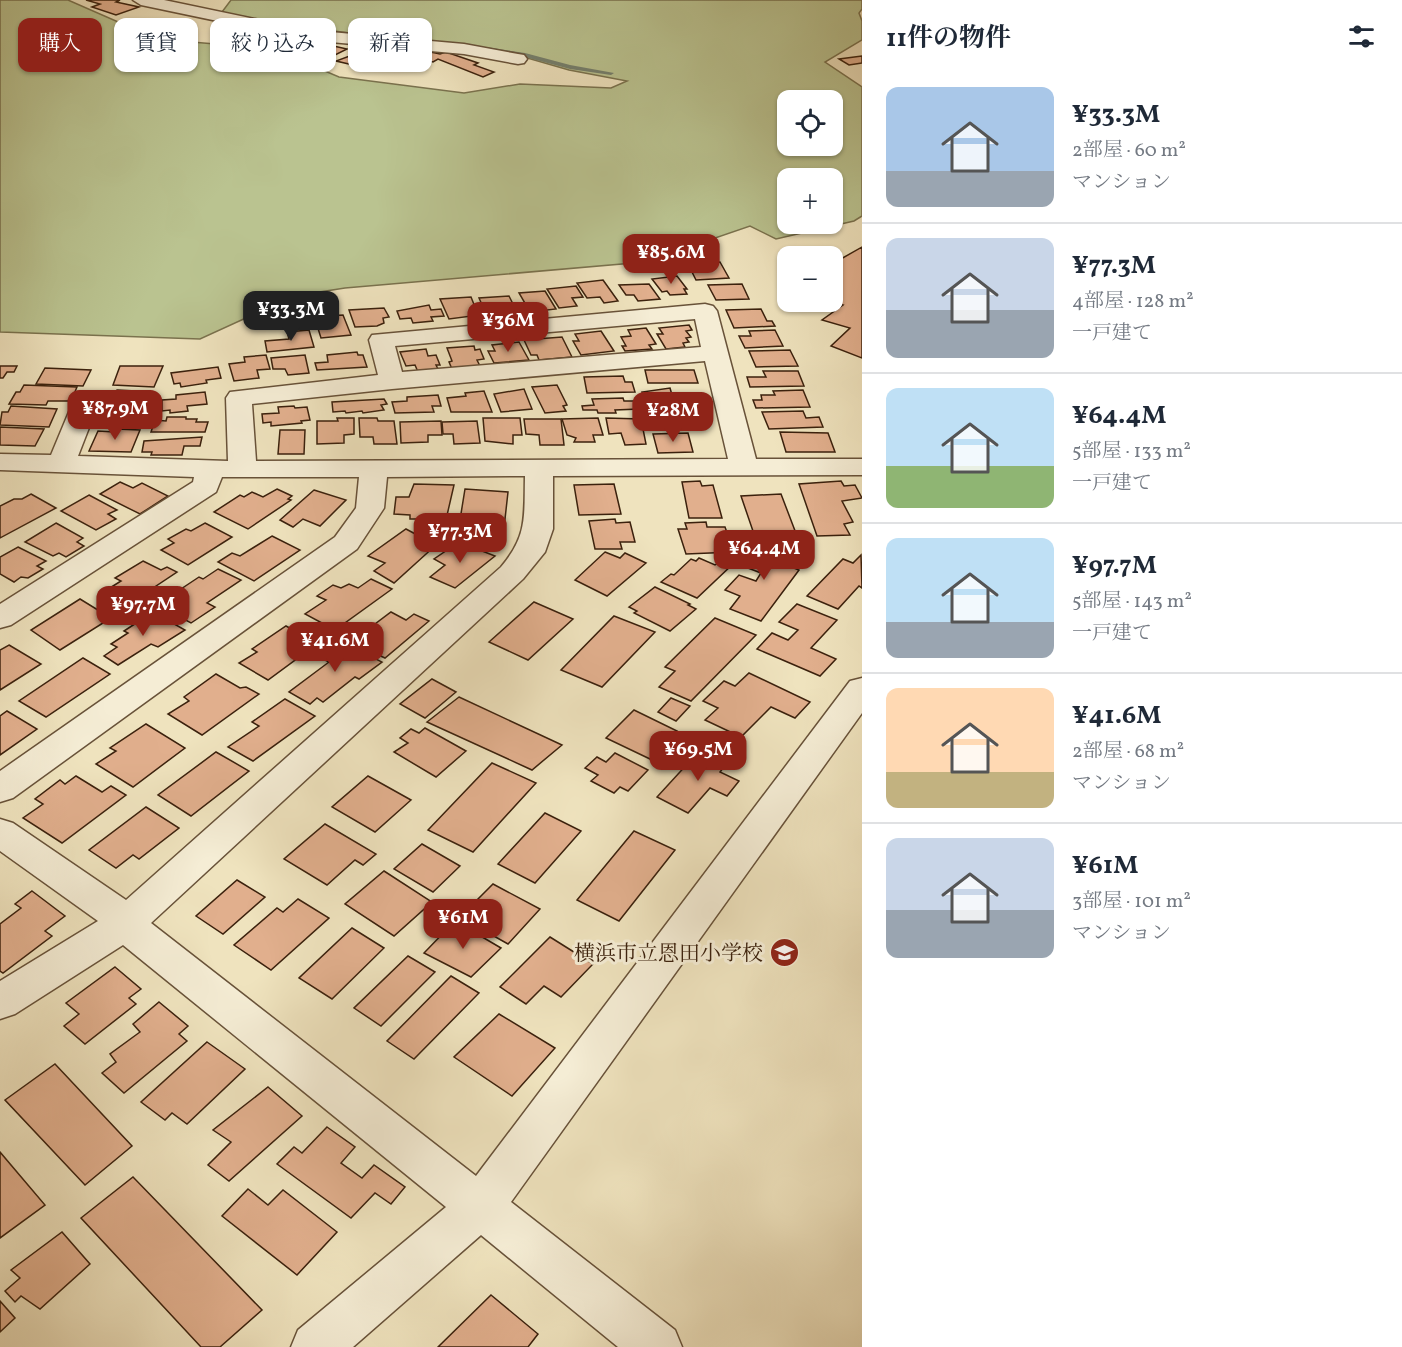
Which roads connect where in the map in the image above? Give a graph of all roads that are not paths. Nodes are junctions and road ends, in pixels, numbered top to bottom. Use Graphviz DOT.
graph roads {
  1 [pos="141,0"];
  2 [pos="518,59"];
  3 [pos="715,352"];
  4 [pos="393,381"];
  5 [pos="106,423"];
  6 [pos="0,462"];
  7 [pos="61,464"];
  8 [pos="862,467"];
  9 [pos="242,468"];
  10 [pos="744,468"];
  11 [pos="210,469"];
  12 [pos="374,469"];
  13 [pos="539,469"];
  14 [pos="0,618"];
  15 [pos="862,689"];
  16 [pos="0,789"];
  17 [pos="0,832"];
  18 [pos="125,924"];
  19 [pos="0,1002"];
  20 [pos="481,1206"];
  21 [pos="316,1347"];
  22 [pos="657,1347"];
  1 -- 2 [label="street"];
  3 -- 4 [label="street"];
  3 -- 4 [label="street"];
  3 -- 10 [label="street"];
  4 -- 9 [label="street"];
  5 -- 7 [label="street"];
  6 -- 7 [label="street"];
  7 -- 11 [label="street"];
  8 -- 10 [label="street"];
  9 -- 11 [label="street"];
  9 -- 12 [label="street"];
  10 -- 13 [label="street"];
  11 -- 14 [label="street"];
  12 -- 13 [label="street"];
  12 -- 16 [label="street"];
  13 -- 18 [label="street"];
  15 -- 20 [label="street"];
  17 -- 18 [label="street"];
  18 -- 19 [label="street"];
  18 -- 20 [label="street"];
  20 -- 21 [label="street"];
  20 -- 22 [label="street"];
}
